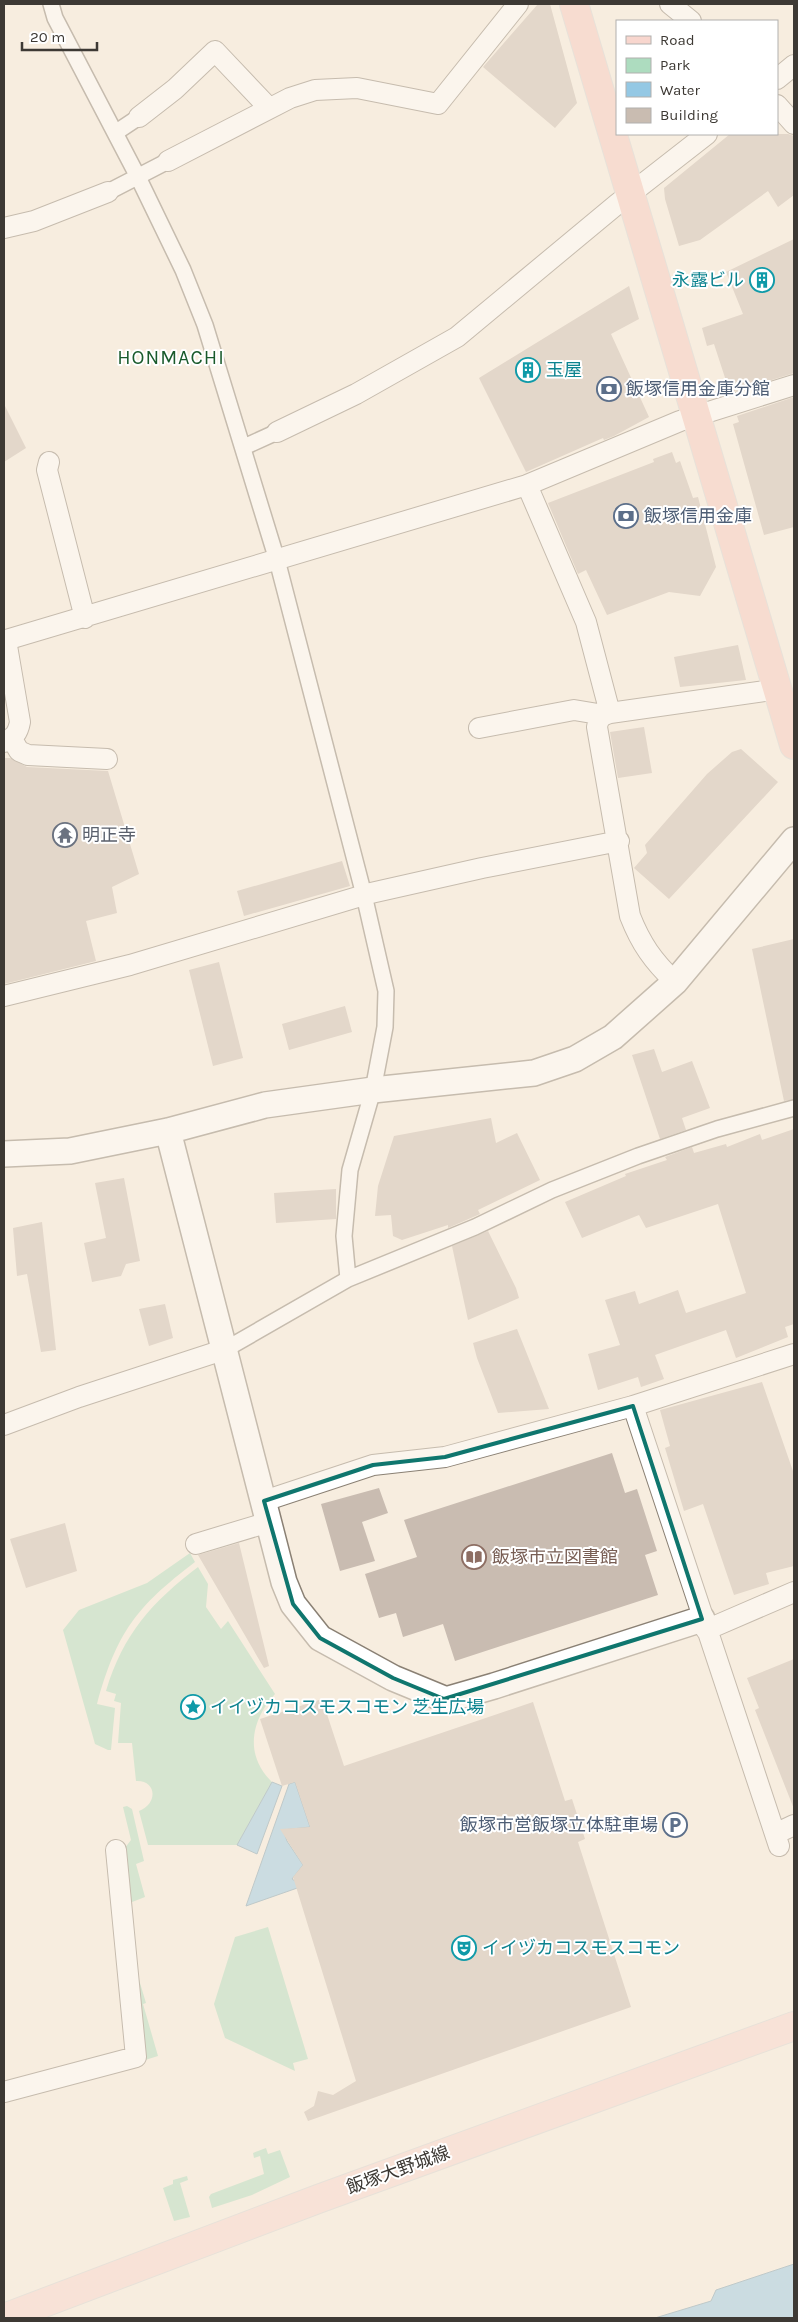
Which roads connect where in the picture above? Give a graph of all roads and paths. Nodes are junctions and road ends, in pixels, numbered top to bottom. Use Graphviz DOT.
graph roads {
  1 [pos="51,4"];
  2 [pos="518,4"];
  3 [pos="574,4"];
  4 [pos="670,4"];
  5 [pos="690,20"];
  6 [pos="794,65"];
  7 [pos="778,78"];
  8 [pos="778,107"];
  9 [pos="269,108"];
  10 [pos="139,117"];
  11 [pos="794,124"];
  12 [pos="115,133"];
  13 [pos="706,135"];
  14 [pos="168,161"];
  15 [pos="138,177"];
  16 [pos="108,192"];
  17 [pos="630,193"];
  18 [pos="4,228"];
  19 [pos="794,384"];
  20 [pos="697,416"];
  21 [pos="277,432"];
  22 [pos="244,447"];
  23 [pos="49,462"];
  24 [pos="527,485"];
  25 [pos="276,560"];
  26 [pos="85,618"];
  27 [pos="779,690"];
  28 [pos="607,714"];
  29 [pos="479,728"];
  30 [pos="8,741"];
  31 [pos="794,745"];
  32 [pos="107,759"];
  33 [pos="794,840"];
  34 [pos="619,841"];
  35 [pos="364,895"];
  36 [pos="675,982"];
  37 [pos="4,996"];
  38 [pos="373,1090"];
  39 [pos="794,1108"];
  40 [pos="168,1130"];
  41 [pos="4,1154"];
  42 [pos="348,1279"];
  43 [pos="226,1349"];
  44 [pos="794,1354"];
  45 [pos="633,1406"];
  46 [pos="4,1425"];
  47 [pos="267,1512"];
  48 [pos="196,1544"];
  49 [pos="794,1592"];
  50 [pos="704,1625"];
  51 [pos="794,1825"];
  52 [pos="116,1850"];
  53 [pos="794,2026"];
  54 [pos="4,2092"];
  55 [pos="4,2318"];
  1 -- 12 [label="street"];
  2 -- 9 [label="street"];
  3 -- 17 [label="highway"];
  4 -- 5 [label="street"];
  6 -- 7 [label="street"];
  8 -- 11 [label="street"];
  9 -- 10 [label="street"];
  9 -- 14 [label="street"];
  10 -- 12 [label="street"];
  12 -- 15 [label="street"];
  13 -- 17 [label="street"];
  14 -- 15 [label="street"];
  15 -- 16 [label="street"];
  15 -- 22 [label="street"];
  16 -- 18 [label="street"];
  17 -- 20 [label="highway"];
  17 -- 21 [label="street"];
  19 -- 20 [label="street"];
  20 -- 24 [label="street"];
  20 -- 27 [label="highway"];
  21 -- 22 [label="street"];
  22 -- 25 [label="street"];
  23 -- 26 [label="street"];
  24 -- 25 [label="street"];
  24 -- 28 [label="street"];
  25 -- 26 [label="street"];
  25 -- 35 [label="street"];
  26 -- 30 [label="street"];
  27 -- 28 [label="street"];
  27 -- 31 [label="highway"];
  28 -- 29 [label="street"];
  28 -- 34 [label="street"];
  30 -- 32 [label="street"];
  33 -- 36 [label="street"];
  34 -- 35 [label="street"];
  34 -- 36 [label="street"];
  35 -- 37 [label="street"];
  35 -- 38 [label="street"];
  36 -- 38 [label="street"];
  38 -- 40 [label="street"];
  38 -- 42 [label="street"];
  39 -- 42 [label="street"];
  40 -- 41 [label="street"];
  40 -- 43 [label="street"];
  42 -- 43 [label="street"];
  43 -- 46 [label="street"];
  43 -- 47 [label="street"];
  44 -- 45 [label="street"];
  45 -- 47 [label="street"];
  45 -- 50 [label="street"];
  47 -- 48 [label="street"];
  47 -- 50 [label="street"];
  49 -- 50 [label="street"];
  50 -- 51 [label="street"];
  52 -- 54 [label="street"];
  53 -- 55 [label="main road, 飯塚大野城線"];
}
